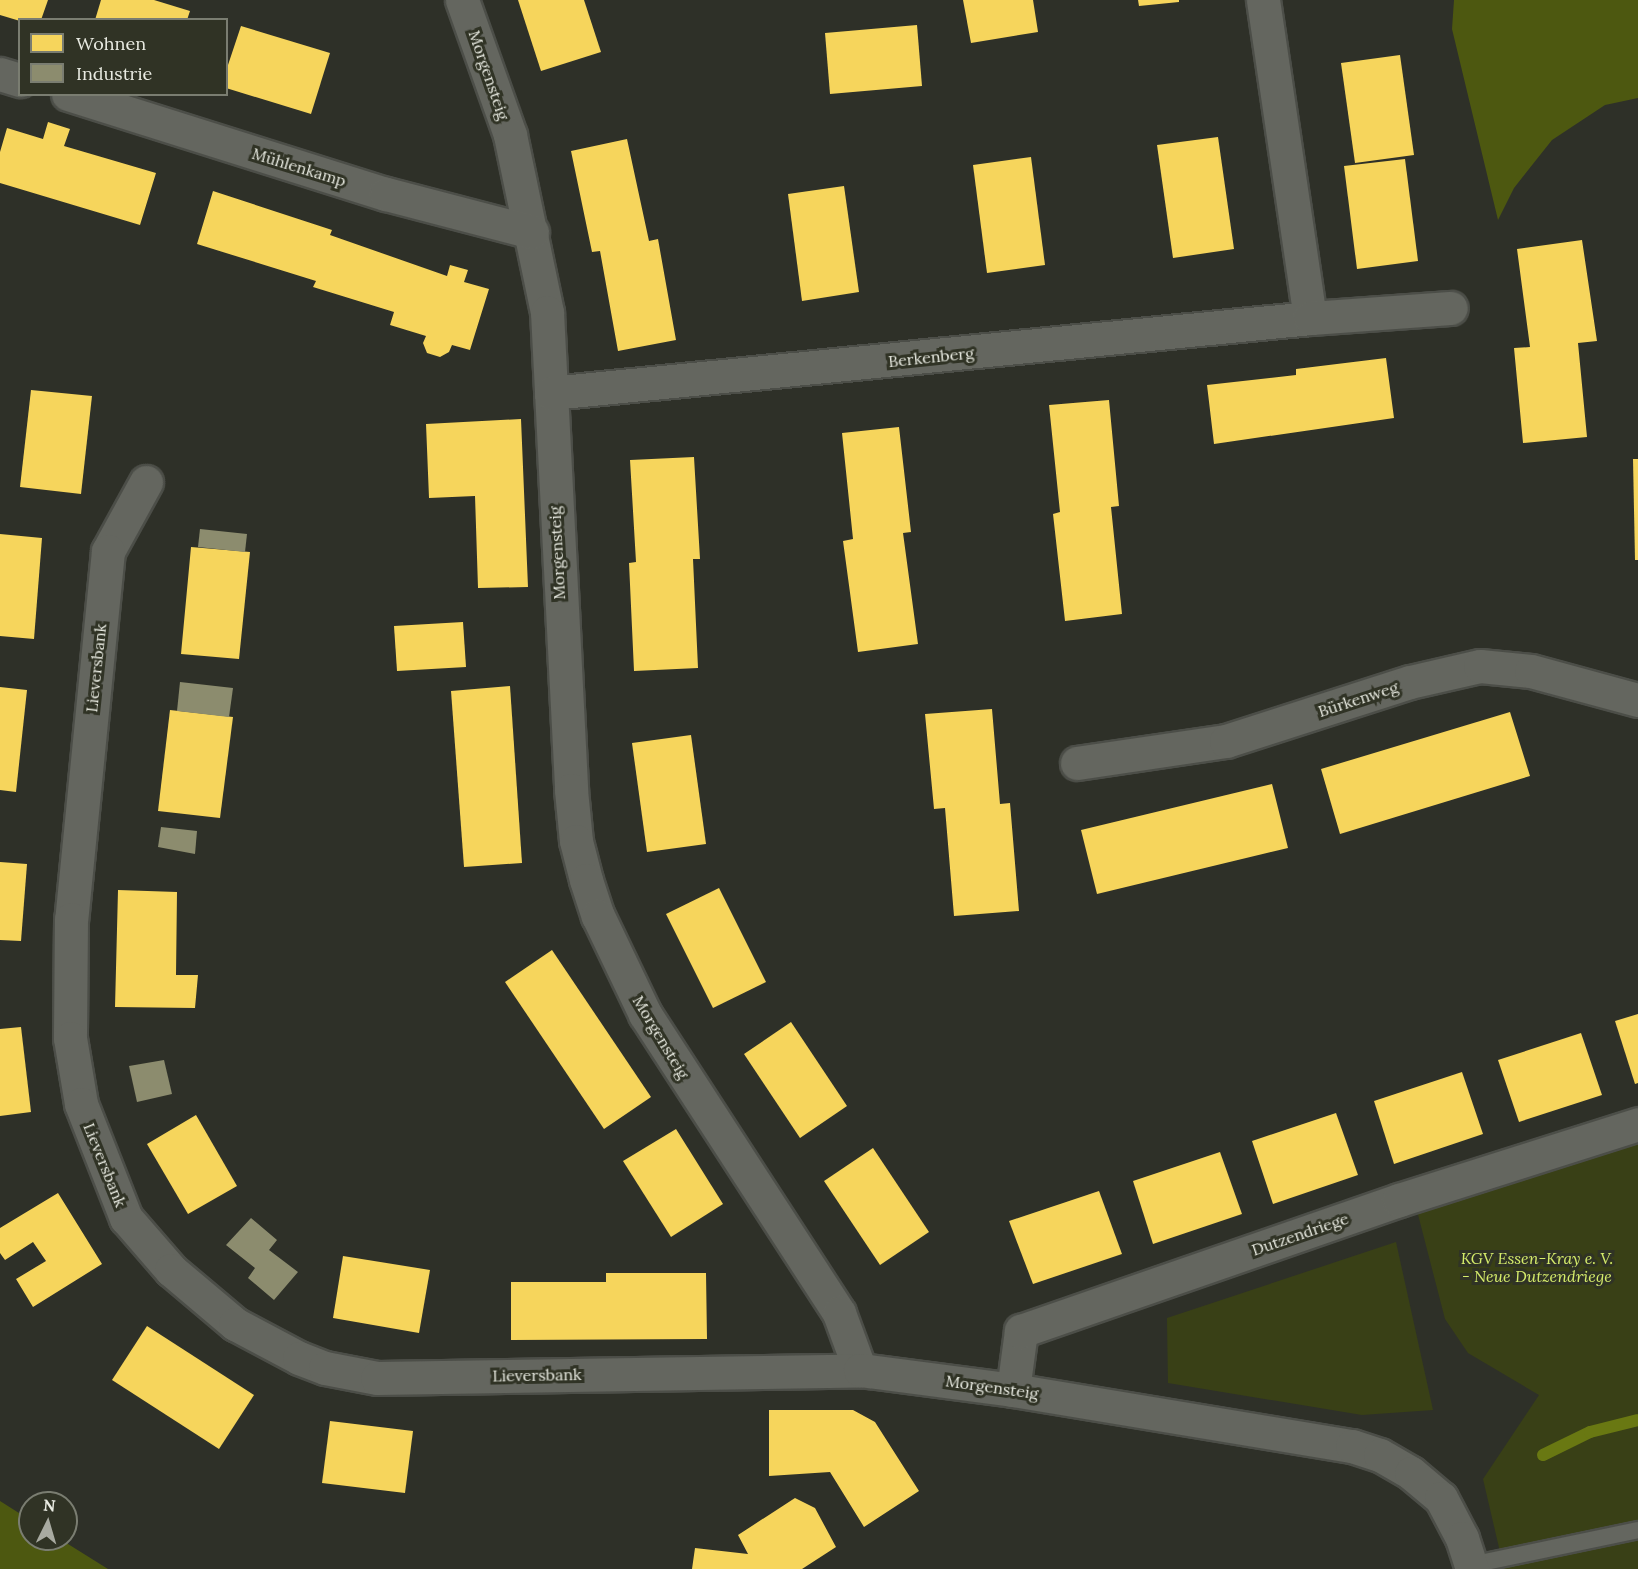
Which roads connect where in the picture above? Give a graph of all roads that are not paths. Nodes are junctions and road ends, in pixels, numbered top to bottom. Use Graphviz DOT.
graph roads {
  1 [pos="462,0"];
  2 [pos="1263,0"];
  3 [pos="0,74"];
  4 [pos="18,79"];
  5 [pos="74,96"];
  6 [pos="532,232"];
  7 [pos="1451,308"];
  8 [pos="1310,318"];
  9 [pos="552,393"];
  10 [pos="146,482"];
  11 [pos="1638,700"];
  12 [pos="1077,763"];
  13 [pos="1638,1124"];
  14 [pos="860,1370"];
  15 [pos="1013,1390"];
  16 [pos="1638,1530"];
  17 [pos="1471,1567"];
  1 -- 6 [label="street, Morgensteig"];
  2 -- 8 [label="street"];
  3 -- 4 [label="street"];
  5 -- 6 [label="street, Mühlenkamp"];
  6 -- 9 [label="street, Morgensteig"];
  7 -- 8 [label="street, Berkenberg"];
  8 -- 9 [label="street, Berkenberg"];
  9 -- 14 [label="street, Morgensteig"];
  10 -- 14 [label="street, Lieversbank"];
  11 -- 12 [label="street, Bürkenweg"];
  13 -- 15 [label="street, Dutzendriege"];
  14 -- 15 [label="street, Morgensteig"];
  15 -- 17 [label="street, Morgensteig"];
  16 -- 17 [label="lane"];
}
